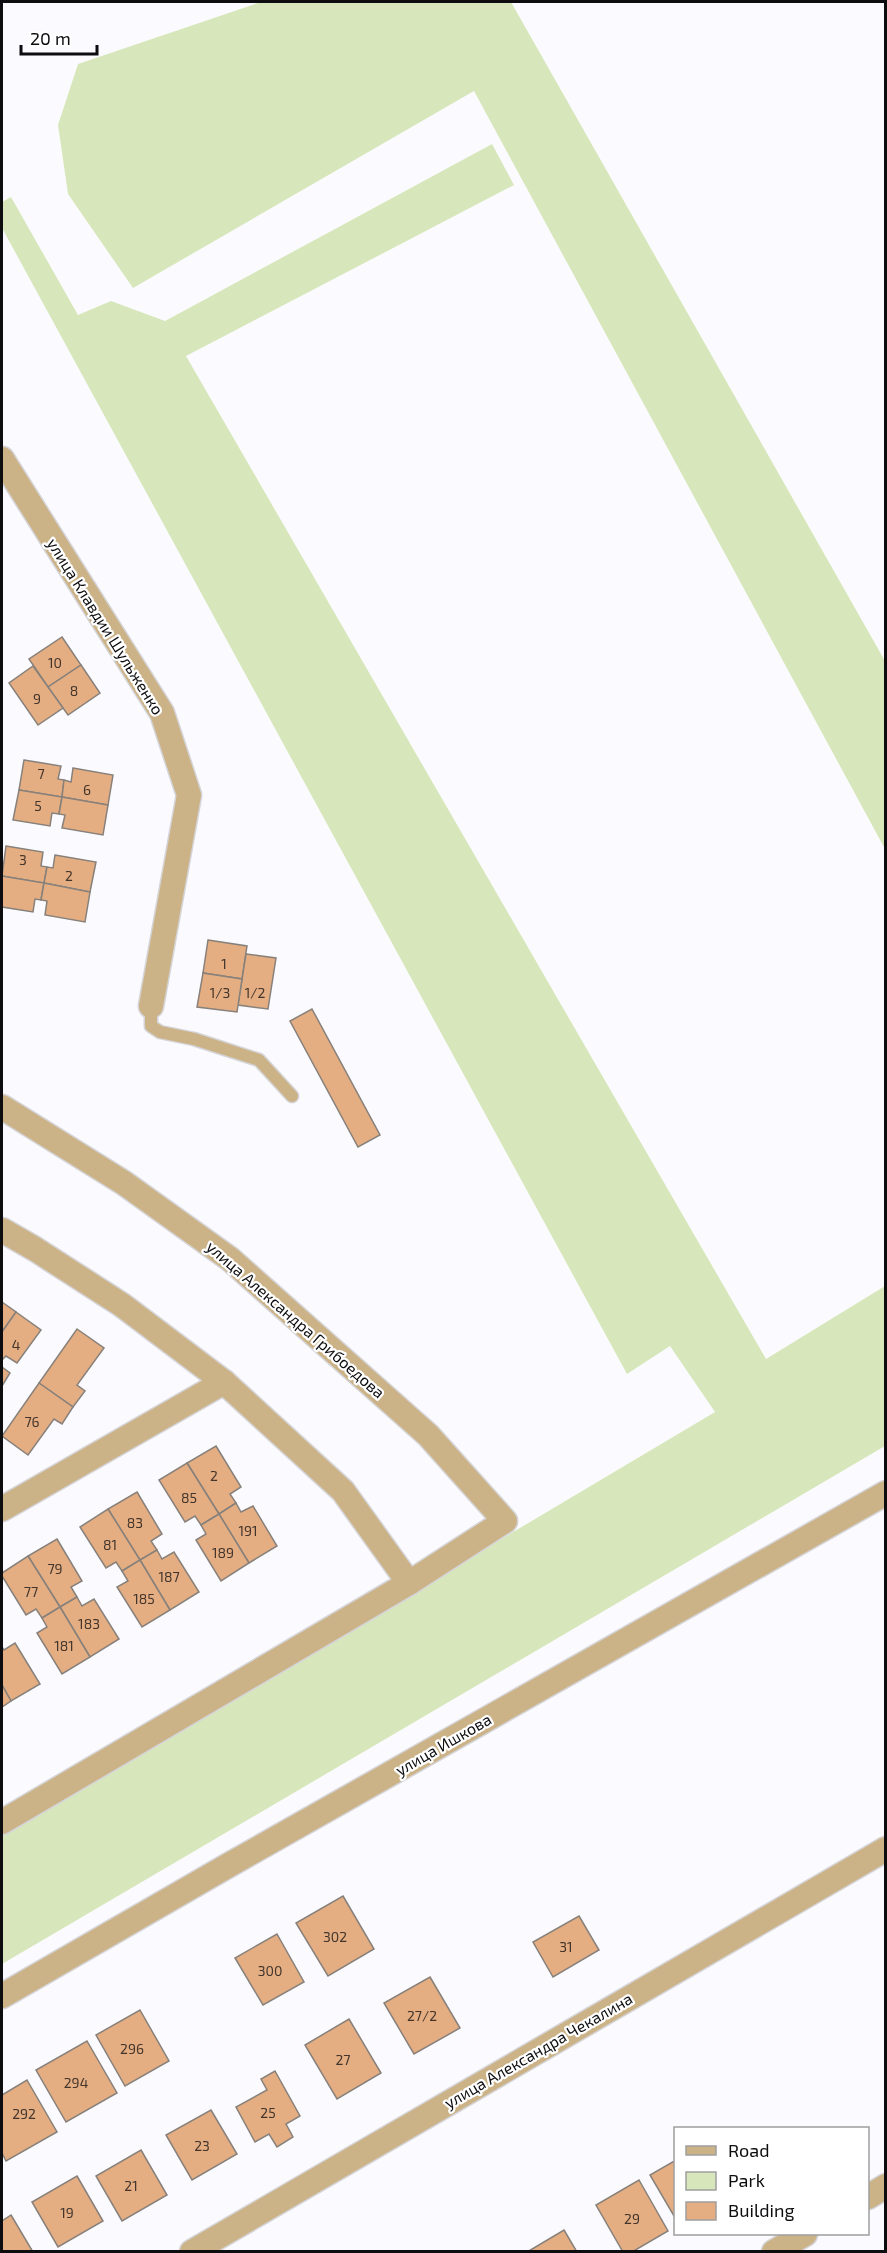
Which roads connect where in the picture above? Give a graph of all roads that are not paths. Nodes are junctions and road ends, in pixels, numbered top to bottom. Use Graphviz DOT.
graph roads {
  1 [pos="4,463"];
  2 [pos="2,490"];
  3 [pos="151,1006"];
  4 [pos="291,1096"];
  5 [pos="2,1107"];
  6 [pos="2,1230"];
  7 [pos="224,1382"];
  8 [pos="885,1493"];
  9 [pos="2,1509"];
  10 [pos="409,1583"];
  11 [pos="2,1822"];
  12 [pos="885,1849"];
  13 [pos="2,1996"];
  14 [pos="885,2186"];
  15 [pos="869,2196"];
  16 [pos="803,2235"];
  17 [pos="192,2252"];
  18 [pos="774,2252"];
  1 -- 2 [label="street, улица Клавдии Шульженко"];
  1 -- 3 [label="street, улица Клавдии Шульженко"];
  3 -- 4 [label="lane"];
  5 -- 10 [label="street, улица Александра Грибоедова"];
  6 -- 7 [label="street"];
  7 -- 9 [label="street"];
  7 -- 10 [label="street"];
  8 -- 13 [label="street, улица Ишкова"];
  10 -- 11 [label="street"];
  12 -- 17 [label="street, улица Александра Чекалина"];
  14 -- 15 [label="street"];
  16 -- 18 [label="street"];
}
